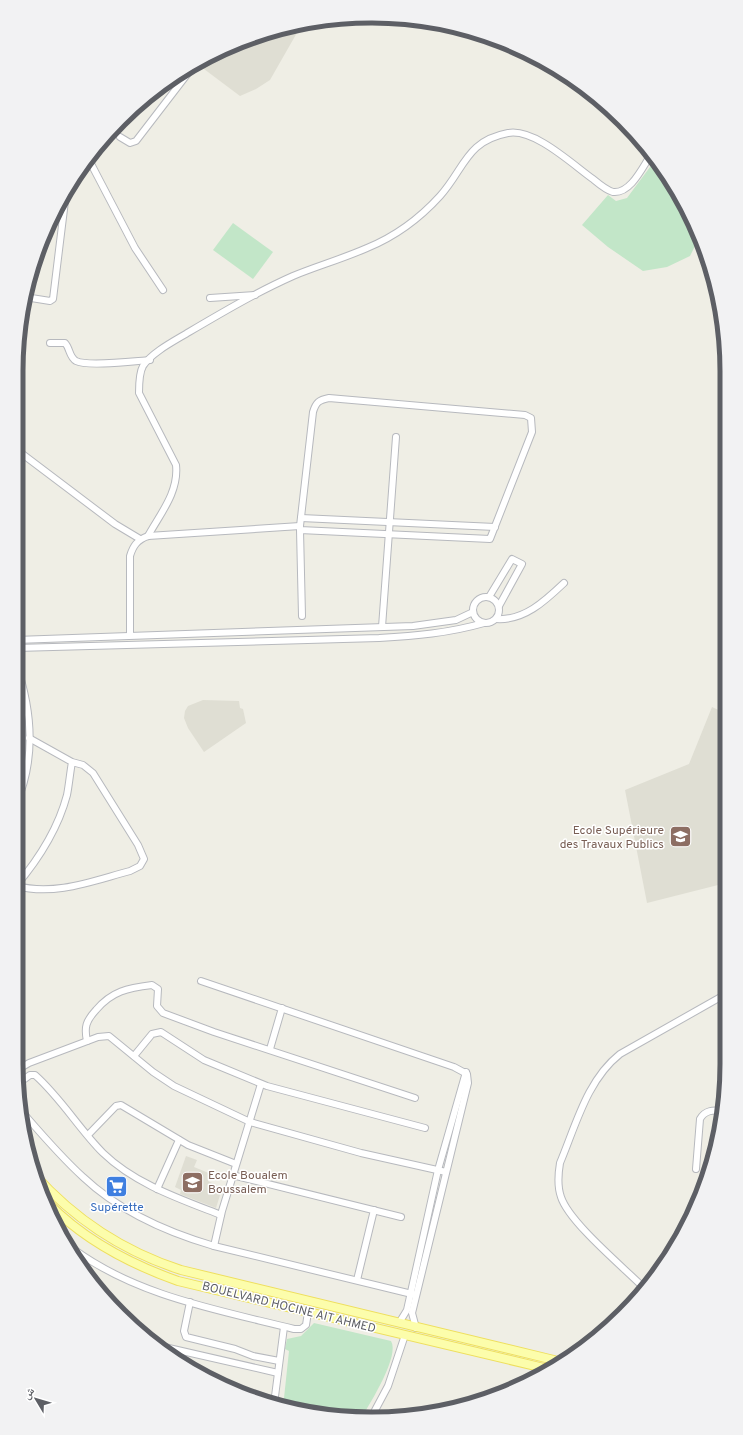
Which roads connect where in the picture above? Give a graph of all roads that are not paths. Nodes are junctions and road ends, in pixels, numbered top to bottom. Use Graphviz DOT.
graph roads {
  1 [pos="188,76"];
  2 [pos="120,137"];
  3 [pos="648,159"];
  4 [pos="91,164"];
  5 [pos="64,208"];
  6 [pos="163,290"];
  7 [pos="257,294"];
  8 [pos="31,298"];
  9 [pos="210,298"];
  10 [pos="50,343"];
  11 [pos="150,360"];
  12 [pos="396,437"];
  13 [pos="23,455"];
  14 [pos="301,518"];
  15 [pos="390,522"];
  16 [pos="495,527"];
  17 [pos="300,528"];
  18 [pos="389,534"];
  19 [pos="148,536"];
  20 [pos="140,539"];
  21 [pos="564,582"];
  22 [pos="489,598"];
  23 [pos="499,606"];
  24 [pos="473,612"];
  25 [pos="302,616"];
  26 [pos="496,619"];
  27 [pos="484,623"];
  28 [pos="382,627"];
  29 [pos="130,635"];
  30 [pos="23,640"];
  31 [pos="23,649"];
  32 [pos="23,689"];
  33 [pos="29,738"];
  34 [pos="72,762"];
  35 [pos="23,784"];
  36 [pos="23,877"];
  37 [pos="23,887"];
  38 [pos="201,981"];
  39 [pos="720,997"];
  40 [pos="282,1008"];
  41 [pos="88,1041"];
  42 [pos="270,1049"];
  43 [pos="134,1056"];
  44 [pos="23,1066"];
  45 [pos="466,1072"];
  46 [pos="24,1080"];
  47 [pos="261,1084"];
  48 [pos="415,1098"];
  49 [pos="717,1111"];
  50 [pos="28,1118"];
  51 [pos="250,1122"];
  52 [pos="425,1128"];
  53 [pos="88,1135"];
  54 [pos="179,1140"];
  55 [pos="236,1164"];
  56 [pos="696,1168"];
  57 [pos="438,1170"];
  58 [pos="446,1172"];
  59 [pos="232,1175"];
  60 [pos="45,1185"];
  61 [pos="157,1189"];
  62 [pos="55,1209"];
  63 [pos="374,1210"];
  64 [pos="221,1215"];
  65 [pos="401,1217"];
  66 [pos="214,1246"];
  67 [pos="84,1260"];
  68 [pos="357,1280"];
  69 [pos="641,1285"];
  70 [pos="413,1294"];
  71 [pos="190,1302"];
  72 [pos="308,1312"];
  73 [pos="399,1324"];
  74 [pos="284,1327"];
  75 [pos="416,1328"];
  76 [pos="405,1335"];
  77 [pos="172,1349"];
  78 [pos="554,1360"];
  79 [pos="279,1361"];
  80 [pos="542,1367"];
  81 [pos="278,1373"];
  82 [pos="275,1398"];
  83 [pos="374,1412"];
  1 -- 2 [label="street"];
  3 -- 7 [label="street"];
  4 -- 6 [label="street"];
  5 -- 8 [label="street"];
  7 -- 9 [label="street"];
  7 -- 11 [label="street"];
  10 -- 11 [label="street"];
  11 -- 19 [label="street"];
  12 -- 15 [label="street"];
  13 -- 20 [label="street"];
  14 -- 15 [label="street"];
  14 -- 16 [label="street"];
  14 -- 17 [label="street"];
  15 -- 16 [label="street"];
  15 -- 18 [label="street"];
  16 -- 18 [label="street"];
  17 -- 18 [label="street"];
  17 -- 19 [label="street"];
  17 -- 25 [label="street"];
  18 -- 28 [label="street"];
  19 -- 20 [label="street"];
  20 -- 29 [label="street"];
  21 -- 26 [label="street"];
  22 -- 23 [label="street"];
  22 -- 23 [label="street"];
  22 -- 24 [label="street"];
  23 -- 26 [label="street"];
  24 -- 27 [label="street"];
  24 -- 28 [label="street"];
  26 -- 27 [label="street"];
  27 -- 31 [label="street"];
  28 -- 29 [label="street"];
  29 -- 30 [label="street"];
  32 -- 33 [label="street"];
  33 -- 34 [label="street"];
  33 -- 35 [label="street"];
  34 -- 36 [label="street"];
  34 -- 37 [label="street"];
  38 -- 40 [label="street"];
  39 -- 69 [label="street"];
  40 -- 42 [label="street"];
  40 -- 45 [label="street"];
  41 -- 42 [label="street"];
  41 -- 43 [label="street"];
  41 -- 44 [label="street"];
  42 -- 48 [label="street"];
  43 -- 47 [label="street"];
  43 -- 51 [label="street"];
  45 -- 57 [label="street"];
  45 -- 58 [label="street"];
  46 -- 53 [label="street"];
  47 -- 51 [label="street"];
  47 -- 52 [label="street"];
  49 -- 56 [label="street"];
  50 -- 66 [label="street"];
  51 -- 55 [label="street"];
  51 -- 57 [label="street"];
  53 -- 54 [label="street"];
  53 -- 61 [label="street"];
  54 -- 55 [label="street"];
  54 -- 61 [label="street"];
  55 -- 59 [label="street"];
  57 -- 58 [label="street"];
  57 -- 70 [label="street"];
  58 -- 70 [label="street"];
  59 -- 63 [label="street"];
  59 -- 64 [label="street"];
  60 -- 73 [label="main road"];
  61 -- 64 [label="street"];
  62 -- 72 [label="main road, BOUELVARD HOCINE AIT AHMED"];
  63 -- 65 [label="street"];
  63 -- 68 [label="street"];
  64 -- 66 [label="street"];
  66 -- 68 [label="street"];
  67 -- 71 [label="street"];
  68 -- 70 [label="street"];
  70 -- 73 [label="street"];
  70 -- 75 [label="street"];
  71 -- 74 [label="street"];
  71 -- 79 [label="street"];
  72 -- 74 [label="street"];
  72 -- 76 [label="main road, BOUELVARD HOCINE AIT AHMED"];
  73 -- 75 [label="main road"];
  74 -- 79 [label="street"];
  75 -- 78 [label="main road"];
  76 -- 80 [label="main road, BOUELVARD HOCINE AIT AHMED"];
  76 -- 83 [label="street"];
  77 -- 81 [label="street"];
  79 -- 81 [label="street"];
  81 -- 82 [label="street"];
}
